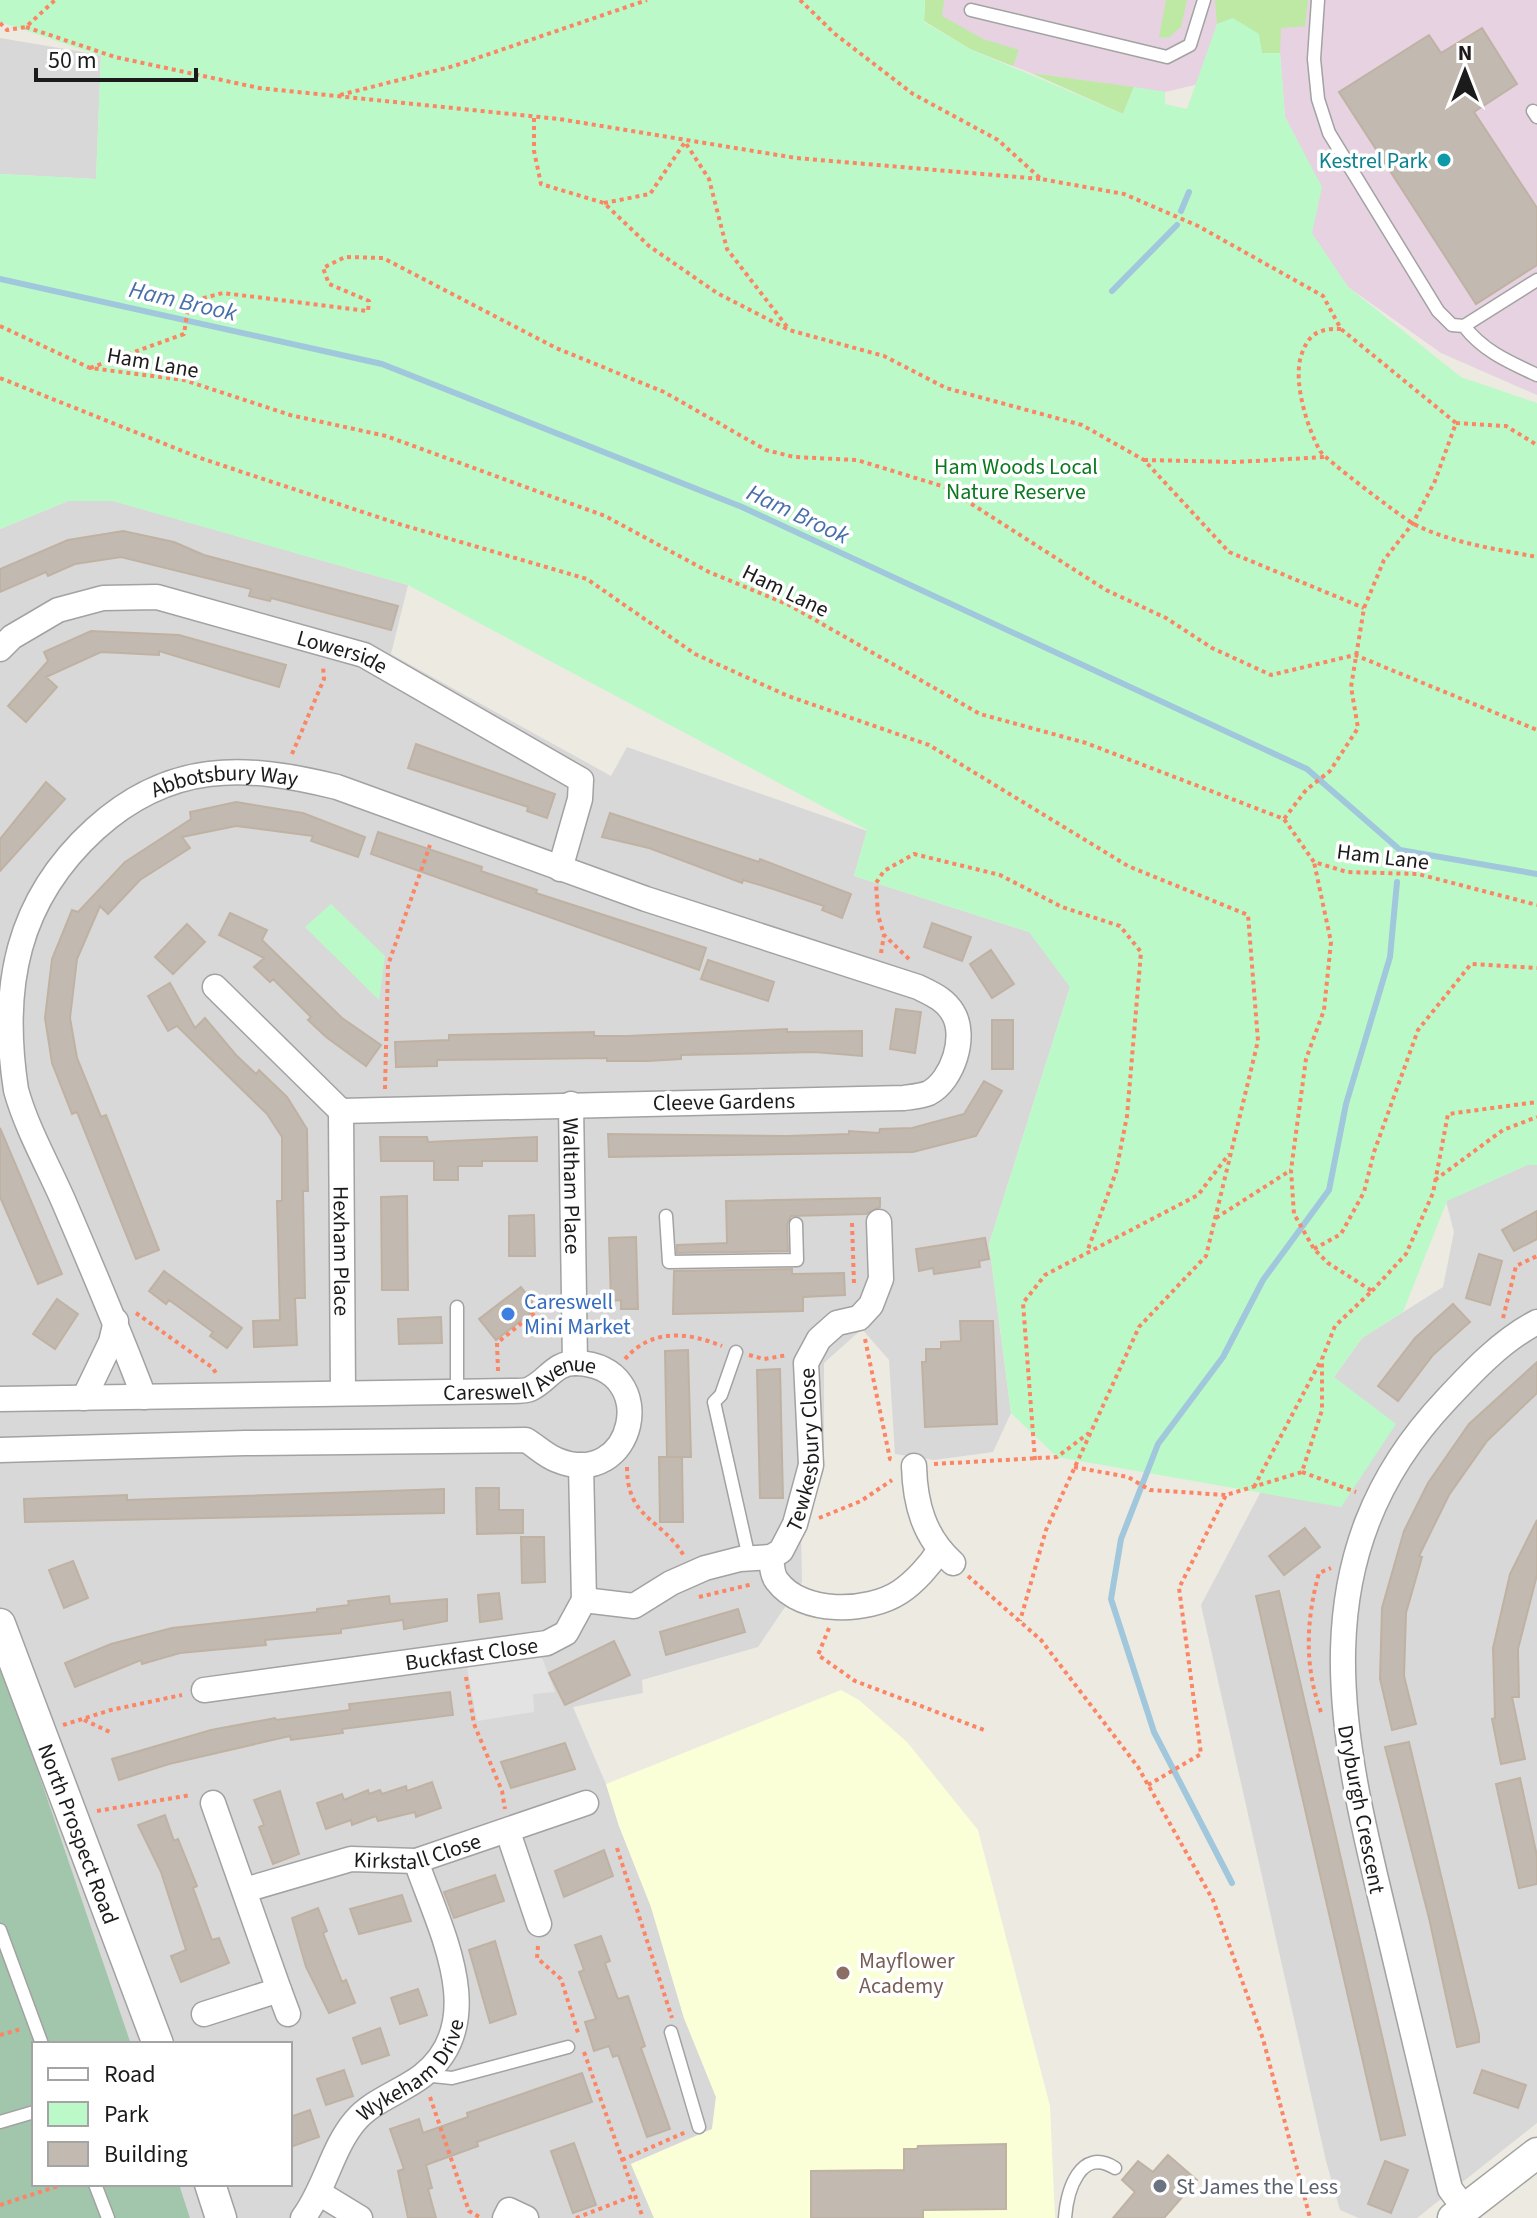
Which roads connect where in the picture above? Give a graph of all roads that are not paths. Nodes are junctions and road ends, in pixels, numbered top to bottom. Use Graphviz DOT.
graph roads {
  1 [pos="1204,0"];
  2 [pos="1318,0"];
  3 [pos="971,10"];
  4 [pos="1537,280"];
  5 [pos="1464,326"];
  6 [pos="1537,375"];
  7 [pos="0,649"];
  8 [pos="560,869"];
  9 [pos="878,972"];
  10 [pos="215,987"];
  11 [pos="571,1104"];
  12 [pos="341,1111"];
  13 [pos="666,1216"];
  14 [pos="879,1222"];
  15 [pos="796,1224"];
  16 [pos="457,1307"];
  17 [pos="112,1312"];
  18 [pos="1537,1322"];
  19 [pos="736,1352"];
  20 [pos="575,1363"];
  21 [pos="343,1392"];
  22 [pos="457,1392"];
  23 [pos="144,1397"];
  24 [pos="84,1398"];
  25 [pos="0,1399"];
  26 [pos="0,1450"];
  27 [pos="581,1465"];
  28 [pos="914,1466"];
  29 [pos="765,1565"];
  30 [pos="584,1600"];
  31 [pos="0,1624"];
  32 [pos="204,1690"];
  33 [pos="213,1803"];
  34 [pos="586,1803"];
  35 [pos="508,1832"];
  36 [pos="416,1861"];
  37 [pos="245,1890"];
  38 [pos="539,1924"];
  39 [pos="0,1930"];
  40 [pos="279,1990"];
  41 [pos="204,2014"];
  42 [pos="288,2014"];
  43 [pos="671,2032"];
  44 [pos="41,2042"];
  45 [pos="157,2042"];
  46 [pos="568,2047"];
  47 [pos="423,2075"];
  48 [pos="32,2113"];
  49 [pos="0,2122"];
  50 [pos="699,2127"];
  51 [pos="1537,2153"];
  52 [pos="1115,2168"];
  53 [pos="96,2186"];
  54 [pos="211,2186"];
  55 [pos="319,2193"];
  56 [pos="1460,2215"];
  57 [pos="108,2218"];
  58 [pos="221,2218"];
  59 [pos="303,2218"];
  60 [pos="360,2218"];
  61 [pos="505,2218"];
  62 [pos="526,2218"];
  63 [pos="1065,2218"];
  1 -- 3 [label="lane"];
  2 -- 5 [label="lane"];
  4 -- 5 [label="lane"];
  5 -- 6 [label="lane"];
  7 -- 8 [label="street, Lowerside"];
  8 -- 9 [label="street, Abbotsbury Way"];
  8 -- 17 [label="street, Abbotsbury Way"];
  9 -- 11 [label="street, Cleeve Gardens"];
  10 -- 12 [label="street"];
  11 -- 12 [label="street, Cleeve Gardens"];
  11 -- 20 [label="street, Waltham Place"];
  12 -- 21 [label="street, Hexham Place"];
  13 -- 15 [label="lane"];
  14 -- 29 [label="street, Tewkesbury Close"];
  16 -- 22 [label="lane"];
  17 -- 23 [label="street, Abbotsbury Way"];
  17 -- 24 [label="street"];
  18 -- 56 [label="street, Dryburgh Crescent"];
  19 -- 29 [label="lane"];
  20 -- 22 [label="street, Careswell Avenue"];
  20 -- 27 [label="street, Careswell Avenue"];
  21 -- 22 [label="street, Careswell Avenue"];
  21 -- 23 [label="street, Careswell Avenue"];
  23 -- 24 [label="street, Careswell Avenue"];
  24 -- 25 [label="street, Careswell Avenue"];
  26 -- 27 [label="street"];
  27 -- 30 [label="street"];
  28 -- 29 [label="street"];
  29 -- 30 [label="street"];
  30 -- 32 [label="street, Buckfast Close"];
  31 -- 45 [label="street, North Prospect Road"];
  33 -- 37 [label="street"];
  34 -- 35 [label="street, Kirkstall Close"];
  35 -- 36 [label="street, Kirkstall Close"];
  35 -- 38 [label="street"];
  36 -- 37 [label="street, Kirkstall Close"];
  36 -- 47 [label="street, Wykeham Drive"];
  37 -- 40 [label="street"];
  39 -- 44 [label="lane"];
  40 -- 41 [label="street"];
  40 -- 42 [label="street"];
  43 -- 50 [label="lane"];
  46 -- 47 [label="lane"];
  47 -- 55 [label="street, Wykeham Drive"];
  48 -- 49 [label="lane"];
  51 -- 56 [label="street"];
  52 -- 63 [label="lane"];
  53 -- 57 [label="lane"];
  54 -- 58 [label="street"];
  55 -- 59 [label="street, Wykeham Drive"];
  55 -- 60 [label="street"];
  61 -- 62 [label="street"];
}
